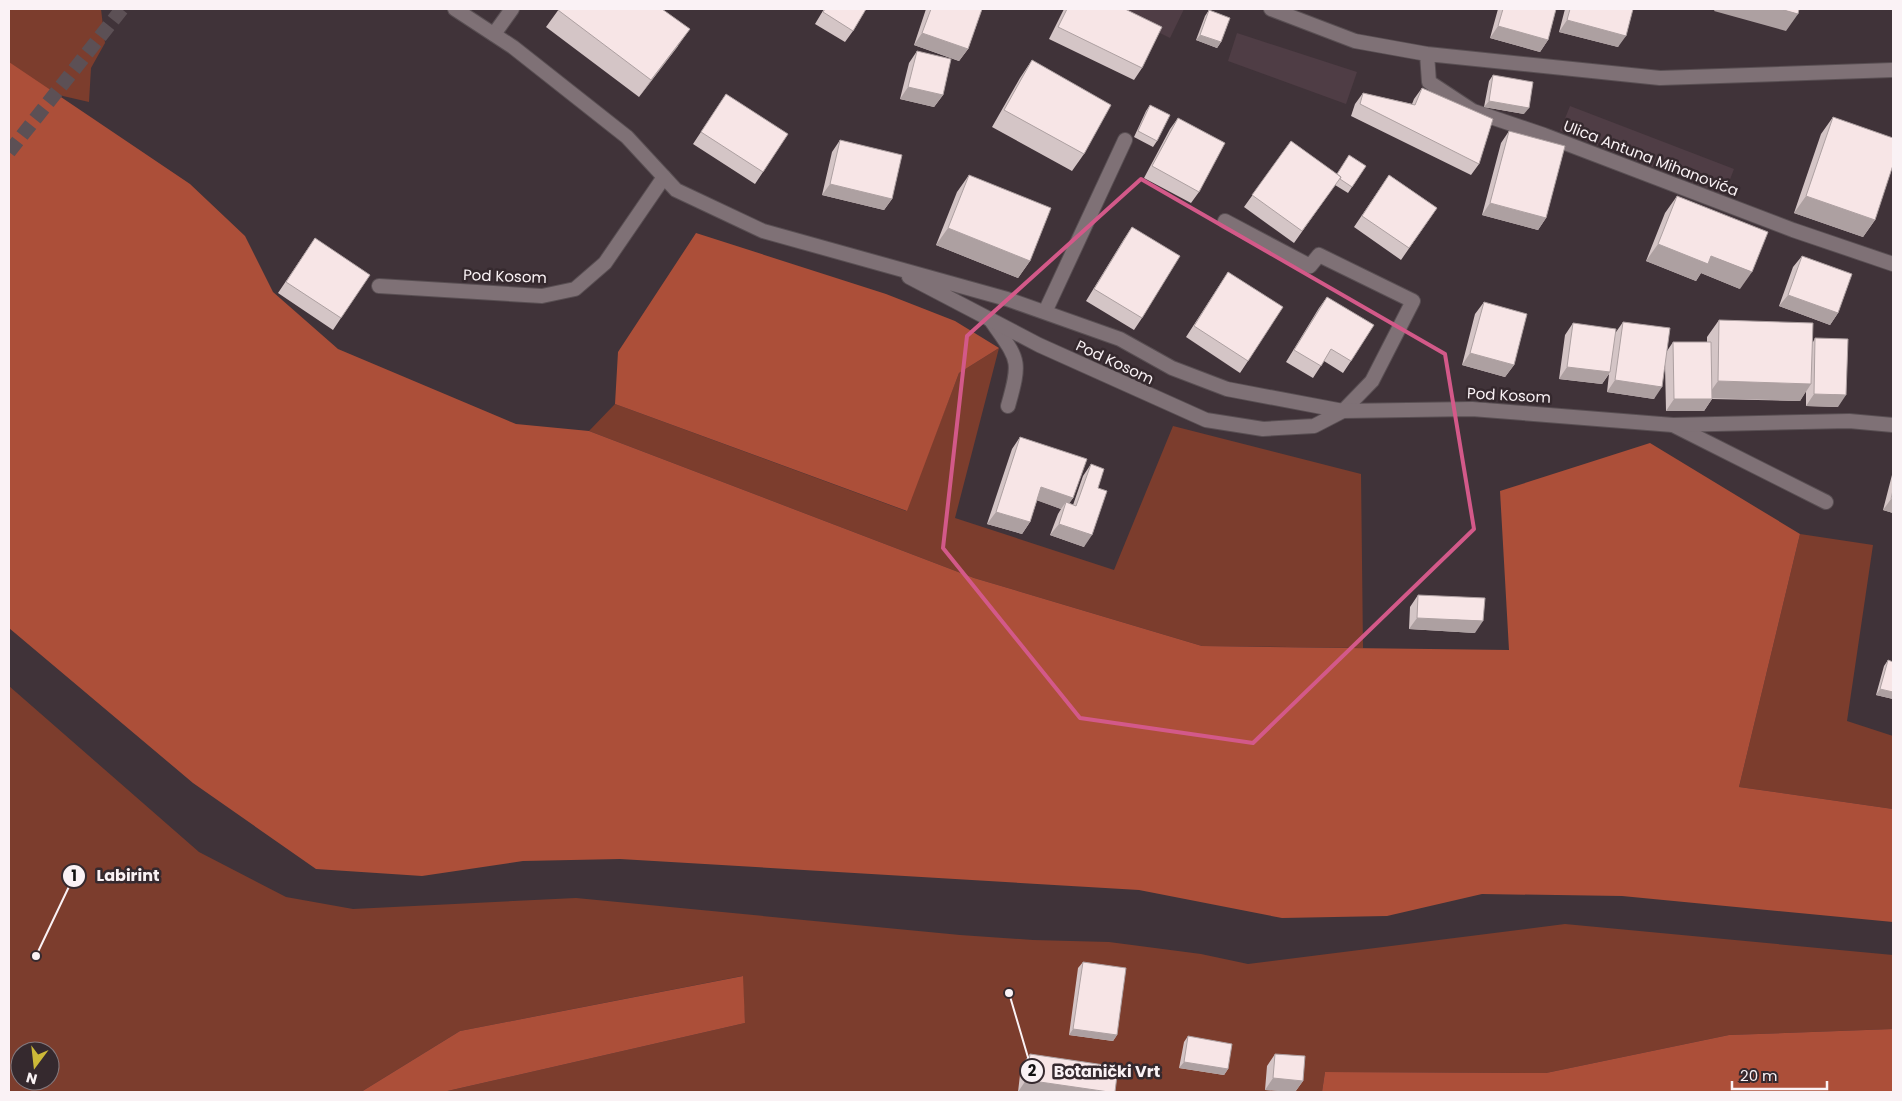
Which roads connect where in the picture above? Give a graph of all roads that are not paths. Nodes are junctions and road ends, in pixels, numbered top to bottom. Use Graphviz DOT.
graph roads {
  1 [pos="455,9"];
  2 [pos="512,9"];
  3 [pos="1271,9"];
  4 [pos="494,34"];
  5 [pos="1427,54"];
  6 [pos="1893,70"];
  7 [pos="1125,140"];
  8 [pos="664,177"];
  9 [pos="1226,221"];
  10 [pos="1893,264"];
  11 [pos="886,265"];
  12 [pos="379,286"];
  13 [pos="1045,312"];
  14 [pos="990,319"];
  15 [pos="1008,406"];
  16 [pos="1343,411"];
  17 [pos="1673,425"];
  18 [pos="1893,425"];
  19 [pos="1826,502"];
  1 -- 4 [label="street, Pod Kosom"];
  2 -- 4 [label="street"];
  3 -- 5 [label="street"];
  4 -- 8 [label="street, Pod Kosom"];
  5 -- 6 [label="street"];
  5 -- 10 [label="street, Ulica Antuna Mihanovića"];
  7 -- 13 [label="street"];
  8 -- 11 [label="street, Pod Kosom"];
  8 -- 12 [label="street, Pod Kosom"];
  9 -- 16 [label="street"];
  11 -- 13 [label="street, Pod Kosom"];
  11 -- 14 [label="street, Pod Kosom"];
  13 -- 16 [label="street, Pod Kosom"];
  14 -- 15 [label="street"];
  14 -- 16 [label="street, Pod Kosom"];
  16 -- 17 [label="street, Pod Kosom"];
  17 -- 18 [label="street, Pod Kosom"];
  17 -- 19 [label="street, Pod Kosom"];
}
